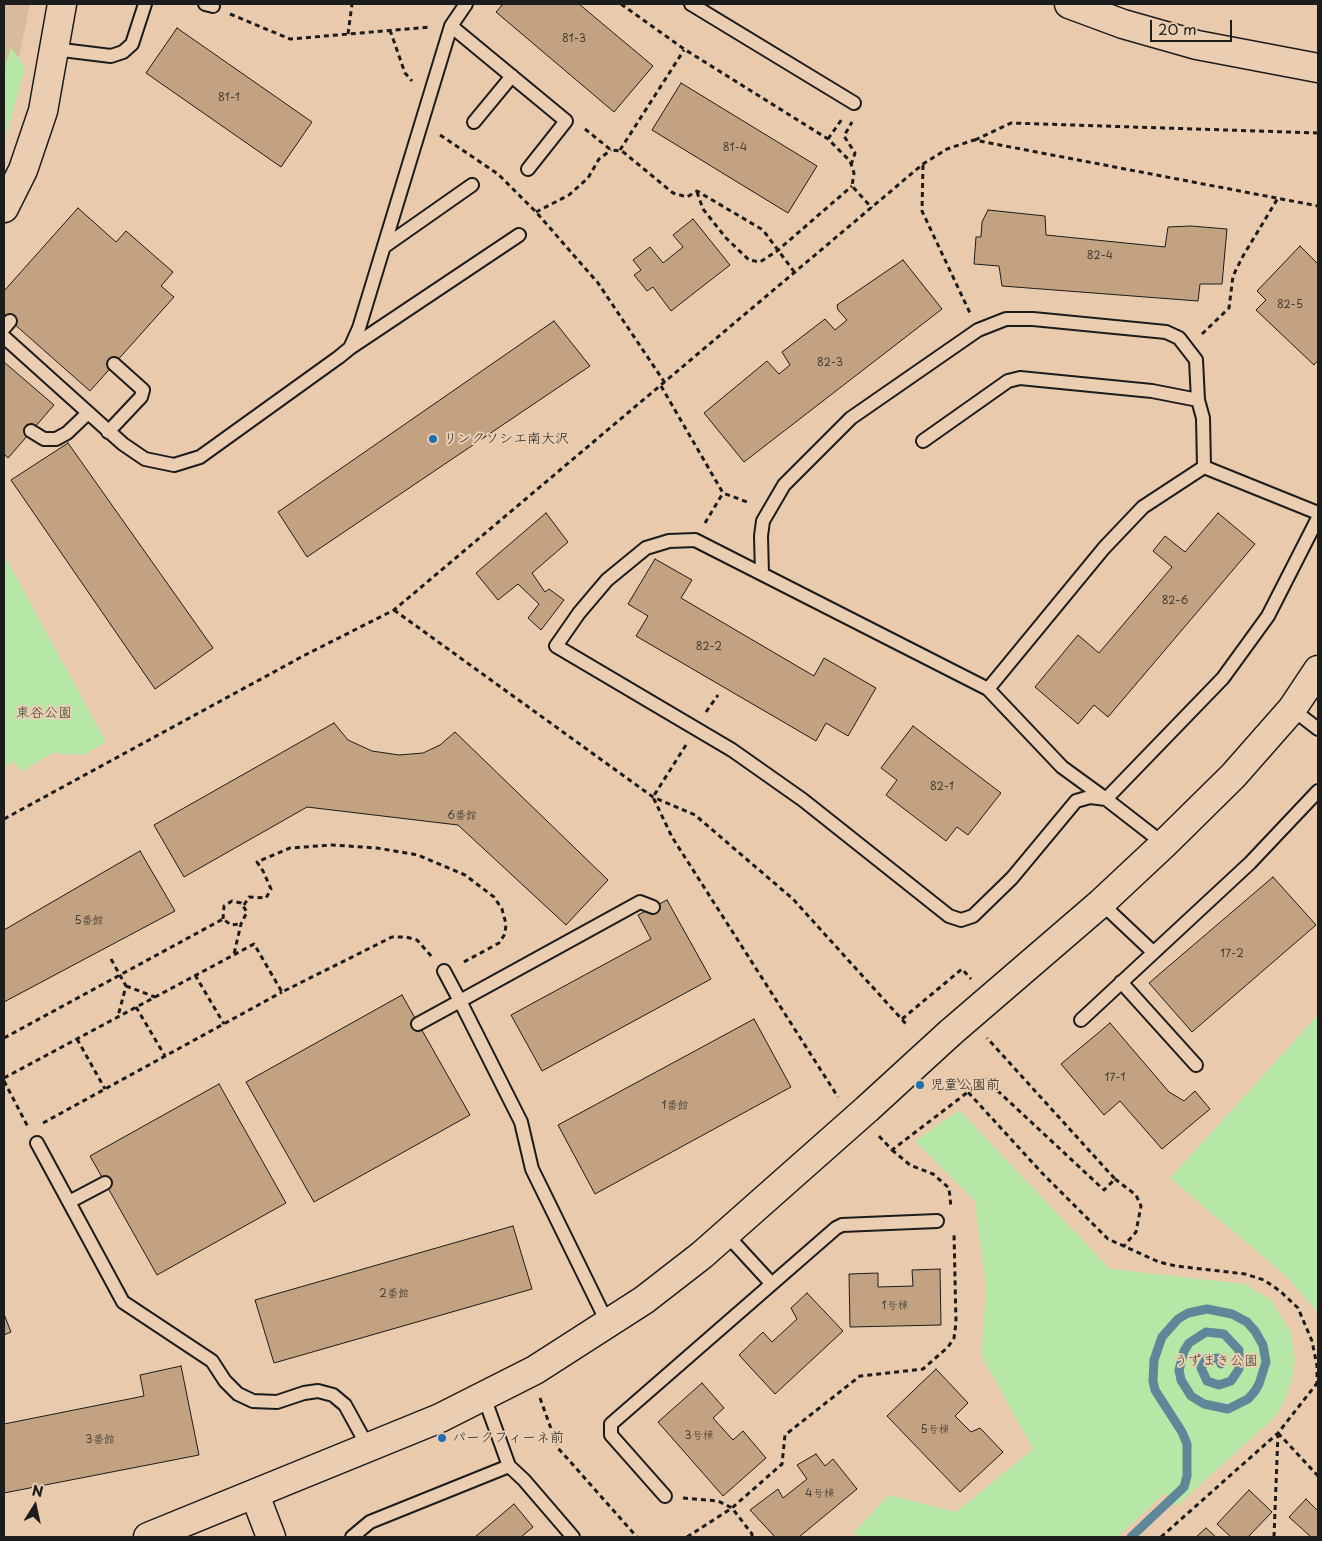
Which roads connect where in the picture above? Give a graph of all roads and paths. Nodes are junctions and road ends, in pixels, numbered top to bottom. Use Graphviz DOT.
graph roads {
  1 [pos="62,4"];
  2 [pos="145,4"];
  3 [pos="352,4"];
  4 [pos="466,4"];
  5 [pos="621,4"];
  6 [pos="691,4"];
  7 [pos="1069,4"];
  8 [pos="209,5"];
  9 [pos="451,26"];
  10 [pos="390,30"];
  11 [pos="348,34"];
  12 [pos="54,48"];
  13 [pos="684,49"];
  14 [pos="1318,68"];
  15 [pos="512,76"];
  16 [pos="432,90"];
  17 [pos="854,103"];
  18 [pos="474,122"];
  19 [pos="422,124"];
  20 [pos="584,128"];
  21 [pos="1318,133"];
  22 [pos="974,140"];
  23 [pos="611,150"];
  24 [pos="620,150"];
  25 [pos="923,164"];
  26 [pos="851,166"];
  27 [pos="528,169"];
  28 [pos="472,185"];
  29 [pos="852,186"];
  30 [pos="697,191"];
  31 [pos="1278,198"];
  32 [pos="1318,206"];
  33 [pos="4,208"];
  34 [pos="872,208"];
  35 [pos="536,212"];
  36 [pos="519,234"];
  37 [pos="385,246"];
  38 [pos="777,251"];
  39 [pos="795,273"];
  40 [pos="978,330"];
  41 [pos="4,337"];
  42 [pos="350,348"];
  43 [pos="1189,348"];
  44 [pos="114,364"];
  45 [pos="665,383"];
  46 [pos="661,386"];
  47 [pos="1198,400"];
  48 [pos="88,413"];
  49 [pos="31,432"];
  50 [pos="108,432"];
  51 [pos="923,441"];
  52 [pos="1204,467"];
  53 [pos="723,493"];
  54 [pos="768,509"];
  55 [pos="1318,513"];
  56 [pos="1318,518"];
  57 [pos="695,540"];
  58 [pos="762,574"];
  59 [pos="394,610"];
  60 [pos="1318,670"];
  61 [pos="988,689"];
  62 [pos="1292,708"];
  63 [pos="1318,729"];
  64 [pos="688,741"];
  65 [pos="1318,791"];
  66 [pos="653,798"];
  67 [pos="1106,799"];
  68 [pos="4,818"];
  69 [pos="1164,844"];
  70 [pos="1101,903"];
  71 [pos="244,904"];
  72 [pos="653,907"];
  73 [pos="223,919"];
  74 [pos="242,924"];
  75 [pos="1153,952"];
  76 [pos="234,955"];
  77 [pos="111,959"];
  78 [pos="444,971"];
  79 [pos="120,975"];
  80 [pos="196,975"];
  81 [pos="971,980"];
  82 [pos="1121,982"];
  83 [pos="126,986"];
  84 [pos="282,992"];
  85 [pos="155,997"];
  86 [pos="460,1001"];
  87 [pos="136,1007"];
  88 [pos="118,1017"];
  89 [pos="902,1019"];
  90 [pos="1081,1020"];
  91 [pos="224,1024"];
  92 [pos="418,1024"];
  93 [pos="906,1024"];
  94 [pos="4,1038"];
  95 [pos="986,1038"];
  96 [pos="77,1039"];
  97 [pos="165,1056"];
  98 [pos="1196,1065"];
  99 [pos="4,1079"];
  100 [pos="956,1079"];
  101 [pos="105,1089"];
  102 [pos="967,1092"];
  103 [pos="838,1097"];
  104 [pos="872,1121"];
  105 [pos="30,1131"];
  106 [pos="37,1143"];
  107 [pos="892,1150"];
  108 [pos="1115,1179"];
  109 [pos="105,1182"];
  110 [pos="69,1202"];
  111 [pos="952,1211"];
  112 [pos="937,1220"];
  113 [pos="953,1228"];
  114 [pos="726,1234"];
  115 [pos="1123,1247"];
  116 [pos="771,1283"];
  117 [pos="608,1324"];
  118 [pos="1318,1382"];
  119 [pos="484,1396"];
  120 [pos="540,1398"];
  121 [pos="1278,1433"];
  122 [pos="368,1448"];
  123 [pos="509,1466"];
  124 [pos="1318,1476"];
  125 [pos="255,1495"];
  126 [pos="665,1496"];
  127 [pos="732,1508"];
  128 [pos="148,1537"];
  129 [pos="271,1537"];
  130 [pos="352,1537"];
  131 [pos="573,1537"];
  132 [pos="636,1537"];
  133 [pos="687,1537"];
  134 [pos="752,1537"];
  135 [pos="1161,1537"];
  136 [pos="1274,1537"];
  1 -- 12 [label="street"];
  2 -- 12 [label="lane"];
  3 -- 11 [label="path"];
  4 -- 9 [label="lane"];
  5 -- 13 [label="path"];
  6 -- 17 [label="lane"];
  7 -- 14 [label="street"];
  8 -- 11 [label="path"];
  9 -- 10 [label="path"];
  9 -- 15 [label="lane"];
  9 -- 16 [label="lane"];
  10 -- 11 [label="path"];
  10 -- 16 [label="path"];
  12 -- 33 [label="street"];
  13 -- 24 [label="path"];
  13 -- 26 [label="path"];
  15 -- 18 [label="lane"];
  15 -- 27 [label="lane"];
  16 -- 19 [label="lane"];
  17 -- 26 [label="path"];
  19 -- 35 [label="path"];
  19 -- 37 [label="lane"];
  20 -- 23 [label="path"];
  21 -- 22 [label="path"];
  22 -- 25 [label="path"];
  22 -- 31 [label="path"];
  23 -- 24 [label="path"];
  23 -- 35 [label="path"];
  24 -- 30 [label="path"];
  25 -- 34 [label="path"];
  25 -- 40 [label="path"];
  26 -- 29 [label="path"];
  28 -- 37 [label="lane"];
  29 -- 34 [label="path"];
  29 -- 38 [label="path"];
  30 -- 38 [label="path"];
  30 -- 38 [label="path"];
  31 -- 32 [label="path"];
  31 -- 43 [label="path"];
  34 -- 39 [label="path"];
  35 -- 45 [label="path"];
  36 -- 42 [label="lane"];
  37 -- 42 [label="lane"];
  38 -- 39 [label="path"];
  39 -- 45 [label="path"];
  40 -- 43 [label="lane"];
  40 -- 54 [label="lane"];
  41 -- 48 [label="lane"];
  42 -- 50 [label="lane"];
  43 -- 47 [label="lane"];
  44 -- 50 [label="lane"];
  45 -- 46 [label="path"];
  46 -- 53 [label="path"];
  46 -- 59 [label="path"];
  47 -- 51 [label="lane"];
  47 -- 52 [label="lane"];
  48 -- 49 [label="lane"];
  48 -- 50 [label="lane"];
  52 -- 55 [label="lane"];
  52 -- 61 [label="lane"];
  53 -- 54 [label="path"];
  53 -- 57 [label="path"];
  54 -- 58 [label="lane"];
  56 -- 67 [label="lane"];
  57 -- 58 [label="lane"];
  57 -- 67 [label="lane"];
  58 -- 61 [label="lane"];
  59 -- 66 [label="path"];
  59 -- 68 [label="path"];
  60 -- 62 [label="street"];
  61 -- 67 [label="lane"];
  62 -- 63 [label="lane"];
  62 -- 69 [label="street"];
  64 -- 66 [label="path"];
  65 -- 75 [label="lane"];
  66 -- 89 [label="path"];
  66 -- 103 [label="path"];
  67 -- 69 [label="lane"];
  69 -- 70 [label="street"];
  70 -- 75 [label="lane"];
  70 -- 104 [label="street, bridge"];
  71 -- 73 [label="path"];
  71 -- 74 [label="path"];
  71 -- 78 [label="path"];
  72 -- 86 [label="lane"];
  73 -- 74 [label="path"];
  73 -- 79 [label="path"];
  74 -- 76 [label="path"];
  75 -- 82 [label="lane"];
  76 -- 80 [label="path"];
  76 -- 84 [label="path"];
  77 -- 79 [label="path"];
  78 -- 84 [label="path"];
  78 -- 86 [label="lane"];
  79 -- 83 [label="path"];
  79 -- 94 [label="path"];
  80 -- 85 [label="path"];
  80 -- 91 [label="path"];
  81 -- 89 [label="path"];
  82 -- 90 [label="lane"];
  82 -- 98 [label="lane"];
  83 -- 85 [label="path"];
  83 -- 88 [label="path"];
  84 -- 91 [label="path"];
  85 -- 87 [label="path"];
  86 -- 92 [label="lane"];
  86 -- 117 [label="lane"];
  87 -- 88 [label="path"];
  87 -- 97 [label="path"];
  88 -- 96 [label="path"];
  89 -- 93 [label="path"];
  91 -- 97 [label="path"];
  95 -- 108 [label="path"];
  96 -- 99 [label="path"];
  96 -- 101 [label="path"];
  97 -- 101 [label="path"];
  99 -- 105 [label="path"];
  100 -- 102 [label="path"];
  101 -- 105 [label="path"];
  102 -- 107 [label="path"];
  102 -- 108 [label="path"];
  102 -- 115 [label="path"];
  104 -- 107 [label="path"];
  104 -- 114 [label="street"];
  105 -- 106 [label="path"];
  106 -- 110 [label="lane"];
  107 -- 111 [label="path"];
  108 -- 115 [label="path"];
  109 -- 110 [label="lane"];
  110 -- 122 [label="lane"];
  112 -- 116 [label="lane"];
  113 -- 127 [label="path"];
  114 -- 116 [label="lane"];
  114 -- 117 [label="street"];
  115 -- 118 [label="path"];
  116 -- 126 [label="lane"];
  117 -- 119 [label="street"];
  118 -- 121 [label="path"];
  119 -- 122 [label="street"];
  119 -- 123 [label="lane"];
  120 -- 132 [label="path"];
  121 -- 124 [label="path"];
  121 -- 135 [label="path"];
  121 -- 136 [label="path"];
  122 -- 125 [label="street"];
  123 -- 130 [label="lane"];
  123 -- 131 [label="lane"];
  125 -- 128 [label="street"];
  125 -- 129 [label="street"];
  126 -- 127 [label="path"];
  127 -- 133 [label="path"];
  127 -- 134 [label="path"];
}
